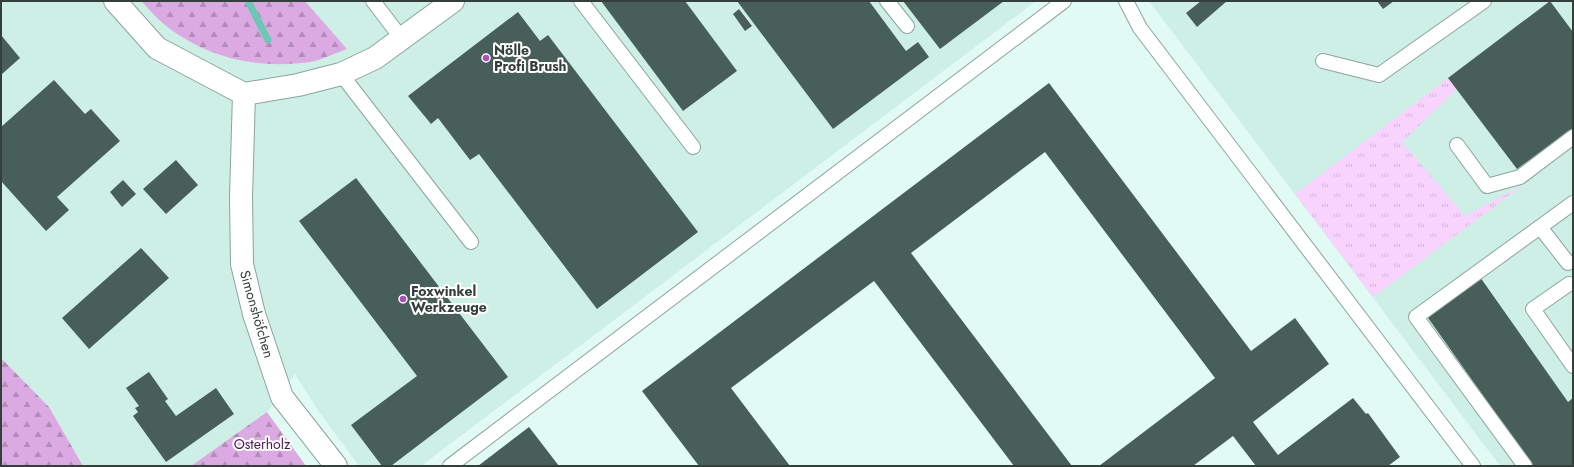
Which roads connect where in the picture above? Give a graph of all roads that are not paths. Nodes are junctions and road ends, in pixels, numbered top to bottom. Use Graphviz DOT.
graph roads {
  1 [pos="115,1"];
  2 [pos="373,1"];
  3 [pos="453,1"];
  4 [pos="581,1"];
  5 [pos="887,1"];
  6 [pos="1064,1"];
  7 [pos="1126,1"];
  8 [pos="1484,1"];
  9 [pos="907,26"];
  10 [pos="402,39"];
  11 [pos="1324,61"];
  12 [pos="341,74"];
  13 [pos="244,94"];
  14 [pos="1573,137"];
  15 [pos="1457,145"];
  16 [pos="693,147"];
  17 [pos="1573,203"];
  18 [pos="1540,227"];
  19 [pos="471,242"];
  20 [pos="1571,262"];
  21 [pos="1571,287"];
  22 [pos="1573,366"];
  23 [pos="336,466"];
  24 [pos="450,466"];
  25 [pos="1474,466"];
  26 [pos="1525,466"];
  1 -- 13 [label="street"];
  2 -- 10 [label="lane"];
  3 -- 10 [label="street"];
  4 -- 16 [label="lane"];
  5 -- 9 [label="lane"];
  6 -- 24 [label="lane"];
  7 -- 25 [label="lane"];
  8 -- 11 [label="lane"];
  10 -- 12 [label="street"];
  12 -- 13 [label="street"];
  12 -- 19 [label="lane"];
  13 -- 23 [label="street, Simonshöfchen"];
  14 -- 15 [label="lane"];
  17 -- 18 [label="lane"];
  18 -- 20 [label="lane"];
  18 -- 26 [label="lane"];
  20 -- 21 [label="lane"];
  21 -- 22 [label="lane"];
}
